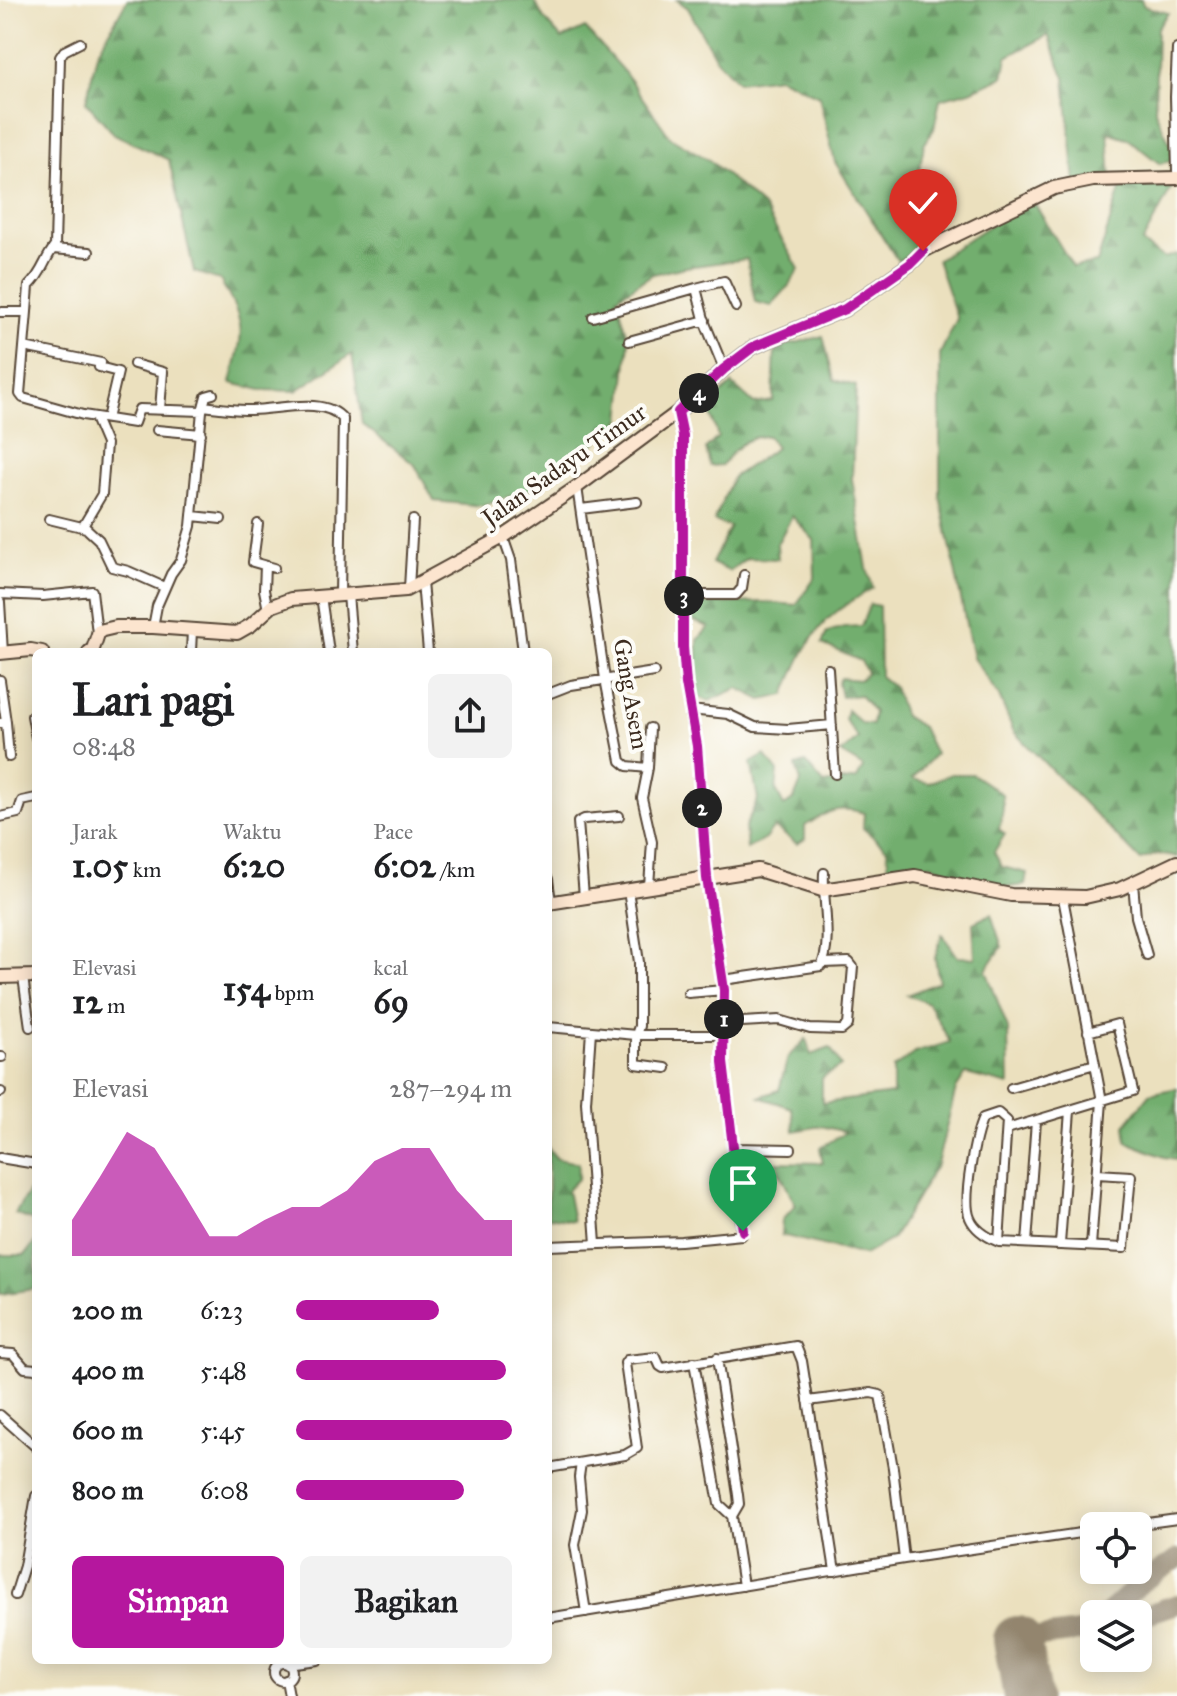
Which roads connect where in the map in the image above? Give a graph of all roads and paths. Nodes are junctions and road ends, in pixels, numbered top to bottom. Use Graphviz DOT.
graph roads {
  1 [pos="80,43"];
  2 [pos="1177,49"];
  3 [pos="1177,171"];
  4 [pos="1177,178"];
  5 [pos="53,249"];
  6 [pos="89,252"];
  7 [pos="696,288"];
  8 [pos="736,307"];
  9 [pos="0,312"];
  10 [pos="27,312"];
  11 [pos="593,317"];
  12 [pos="705,320"];
  13 [pos="629,341"];
  14 [pos="24,347"];
  15 [pos="134,364"];
  16 [pos="724,369"];
  17 [pos="213,394"];
  18 [pos="160,409"];
  19 [pos="203,409"];
  20 [pos="678,412"];
  21 [pos="95,418"];
  22 [pos="107,419"];
  23 [pos="157,430"];
  24 [pos="201,434"];
  25 [pos="577,487"];
  26 [pos="637,502"];
  27 [pos="581,509"];
  28 [pos="193,516"];
  29 [pos="49,519"];
  30 [pos="221,519"];
  31 [pos="413,520"];
  32 [pos="258,524"];
  33 [pos="83,526"];
  34 [pos="503,537"];
  35 [pos="744,575"];
  36 [pos="422,582"];
  37 [pos="164,587"];
  38 [pos="409,588"];
  39 [pos="0,594"];
  40 [pos="344,595"];
  41 [pos="684,595"];
  42 [pos="321,596"];
  43 [pos="0,602"];
  44 [pos="268,610"];
  45 [pos="153,627"];
  46 [pos="192,630"];
  47 [pos="97,634"];
  48 [pos="93,648"];
  49 [pos="191,648"];
  50 [pos="328,648"];
  51 [pos="352,648"];
  52 [pos="428,648"];
  53 [pos="522,648"];
  54 [pos="32,650"];
  55 [pos="1,653"];
  56 [pos="828,669"];
  57 [pos="654,672"];
  58 [pos="605,679"];
  59 [pos="0,680"];
  60 [pos="552,692"];
  61 [pos="690,710"];
  62 [pos="3,722"];
  63 [pos="832,725"];
  64 [pos="650,728"];
  65 [pos="9,757"];
  66 [pos="648,768"];
  67 [pos="835,774"];
  68 [pos="32,799"];
  69 [pos="619,816"];
  70 [pos="0,817"];
  71 [pos="1177,862"];
  72 [pos="824,873"];
  73 [pos="707,878"];
  74 [pos="1133,883"];
  75 [pos="649,886"];
  76 [pos="628,890"];
  77 [pos="822,890"];
  78 [pos="584,897"];
  79 [pos="1063,898"];
  80 [pos="552,902"];
  81 [pos="1147,955"];
  82 [pos="824,963"];
  83 [pos="30,976"];
  84 [pos="0,977"];
  85 [pos="723,980"];
  86 [pos="724,990"];
  87 [pos="688,993"];
  88 [pos="724,1023"];
  89 [pos="30,1027"];
  90 [pos="552,1027"];
  91 [pos="591,1031"];
  92 [pos="1088,1032"];
  93 [pos="636,1035"];
  94 [pos="723,1035"];
  95 [pos="1095,1064"];
  96 [pos="666,1068"];
  97 [pos="1011,1088"];
  98 [pos="1102,1101"];
  99 [pos="1070,1111"];
  100 [pos="1036,1121"];
  101 [pos="1007,1129"];
  102 [pos="733,1148"];
  103 [pos="791,1149"];
  104 [pos="0,1158"];
  105 [pos="32,1163"];
  106 [pos="1097,1174"];
  107 [pos="999,1242"];
  108 [pos="1027,1243"];
  109 [pos="596,1244"];
  110 [pos="1060,1244"];
  111 [pos="552,1246"];
  112 [pos="1091,1246"];
  113 [pos="0,1353"];
  114 [pos="717,1358"];
  115 [pos="694,1362"];
  116 [pos="32,1369"];
  117 [pos="808,1401"];
  118 [pos="0,1415"];
  119 [pos="15,1430"];
  120 [pos="0,1432"];
  121 [pos="32,1444"];
  122 [pos="581,1463"];
  123 [pos="552,1467"];
  124 [pos="732,1516"];
  125 [pos="32,1519"];
  126 [pos="1177,1519"];
  127 [pos="1152,1522"];
  128 [pos="1080,1533"];
  129 [pos="904,1559"];
  130 [pos="835,1571"];
  131 [pos="743,1586"];
  132 [pos="15,1595"];
  133 [pos="586,1612"];
  134 [pos="552,1617"];
  135 [pos="280,1664"];
  136 [pos="283,1664"];
  137 [pos="308,1664"];
  138 [pos="289,1677"];
  139 [pos="289,1696"];
  1 -- 5 [label="street"];
  2 -- 3 [label="street"];
  4 -- 16 [label="street, Jalan Sadayu Timur"];
  5 -- 6 [label="street"];
  5 -- 10 [label="street"];
  7 -- 8 [label="street"];
  7 -- 11 [label="street"];
  7 -- 12 [label="street"];
  9 -- 10 [label="street"];
  10 -- 14 [label="street"];
  12 -- 13 [label="street"];
  12 -- 16 [label="street"];
  14 -- 21 [label="street"];
  14 -- 22 [label="street"];
  15 -- 18 [label="street"];
  16 -- 20 [label="street, Jalan Sadayu Timur"];
  17 -- 19 [label="street"];
  18 -- 19 [label="street"];
  18 -- 22 [label="street"];
  19 -- 24 [label="street"];
  19 -- 40 [label="street"];
  20 -- 25 [label="street, Jalan Sadayu Timur"];
  20 -- 41 [label="street"];
  21 -- 22 [label="street"];
  21 -- 33 [label="street"];
  23 -- 24 [label="street"];
  24 -- 28 [label="street"];
  25 -- 27 [label="street, Gang Asem"];
  25 -- 34 [label="street, Jalan Sadayu Timur"];
  26 -- 27 [label="street"];
  27 -- 58 [label="street, Gang Asem"];
  28 -- 30 [label="street"];
  28 -- 37 [label="street"];
  29 -- 33 [label="street"];
  31 -- 38 [label="street"];
  32 -- 44 [label="street"];
  33 -- 37 [label="street"];
  34 -- 36 [label="street, Jalan Sadayu Timur"];
  34 -- 53 [label="street"];
  35 -- 41 [label="street"];
  36 -- 38 [label="street, Jalan Sadayu Timur"];
  36 -- 52 [label="street"];
  37 -- 45 [label="street"];
  38 -- 40 [label="street, Jalan Sadayu Timur"];
  39 -- 47 [label="street"];
  40 -- 42 [label="street, Jalan Sadayu Timur"];
  40 -- 51 [label="street"];
  41 -- 61 [label="street"];
  42 -- 44 [label="street, Jalan Sadayu Timur"];
  42 -- 50 [label="street"];
  43 -- 55 [label="street"];
  44 -- 46 [label="street, Jalan Sadayu Timur"];
  45 -- 46 [label="street, Jalan Sadayu Timur"];
  45 -- 47 [label="street, Jalan Sadayu Timur"];
  46 -- 49 [label="street"];
  47 -- 48 [label="street"];
  54 -- 55 [label="street"];
  56 -- 63 [label="street"];
  57 -- 58 [label="street"];
  58 -- 60 [label="street"];
  58 -- 66 [label="street, Gang Asem"];
  59 -- 62 [label="street"];
  61 -- 63 [label="street"];
  61 -- 73 [label="street"];
  62 -- 65 [label="street"];
  63 -- 67 [label="street"];
  64 -- 66 [label="street"];
  66 -- 75 [label="street, Gang Asem"];
  68 -- 70 [label="street"];
  69 -- 78 [label="street"];
  71 -- 74 [label="street"];
  72 -- 77 [label="street"];
  73 -- 75 [label="street"];
  73 -- 77 [label="street"];
  73 -- 85 [label="street"];
  74 -- 79 [label="street"];
  74 -- 81 [label="street"];
  75 -- 76 [label="street"];
  76 -- 78 [label="street"];
  76 -- 93 [label="street"];
  77 -- 79 [label="street"];
  77 -- 82 [label="street"];
  78 -- 80 [label="street"];
  79 -- 92 [label="street"];
  82 -- 85 [label="street"];
  82 -- 88 [label="street"];
  83 -- 84 [label="street"];
  83 -- 89 [label="street"];
  85 -- 86 [label="street"];
  86 -- 87 [label="street"];
  86 -- 88 [label="street"];
  88 -- 94 [label="street"];
  90 -- 91 [label="street"];
  91 -- 93 [label="street"];
  91 -- 109 [label="street"];
  92 -- 95 [label="street"];
  92 -- 98 [label="street"];
  93 -- 94 [label="street"];
  93 -- 96 [label="street"];
  94 -- 102 [label="street"];
  95 -- 97 [label="street"];
  95 -- 98 [label="street"];
  98 -- 99 [label="street"];
  98 -- 106 [label="street"];
  99 -- 100 [label="street"];
  99 -- 110 [label="street"];
  100 -- 101 [label="street"];
  100 -- 108 [label="street"];
  101 -- 107 [label="street"];
  101 -- 107 [label="street"];
  102 -- 103 [label="street"];
  102 -- 109 [label="street"];
  104 -- 105 [label="street"];
  106 -- 112 [label="street"];
  106 -- 112 [label="street"];
  107 -- 108 [label="street"];
  108 -- 110 [label="street"];
  109 -- 111 [label="street"];
  110 -- 112 [label="street"];
  113 -- 116 [label="street"];
  114 -- 115 [label="street"];
  114 -- 117 [label="street"];
  114 -- 124 [label="street"];
  115 -- 122 [label="street"];
  115 -- 124 [label="street"];
  117 -- 129 [label="street"];
  117 -- 130 [label="street"];
  118 -- 119 [label="street"];
  119 -- 120 [label="street"];
  119 -- 121 [label="street"];
  122 -- 123 [label="street"];
  122 -- 133 [label="street"];
  124 -- 131 [label="street"];
  125 -- 132 [label="street"];
  126 -- 127 [label="street"];
  128 -- 129 [label="street"];
  129 -- 130 [label="street"];
  130 -- 131 [label="street"];
  131 -- 133 [label="street"];
  133 -- 134 [label="street"];
  135 -- 138 [label="street"];
  136 -- 138 [label="street"];
  137 -- 138 [label="street"];
  138 -- 139 [label="street"];
}
